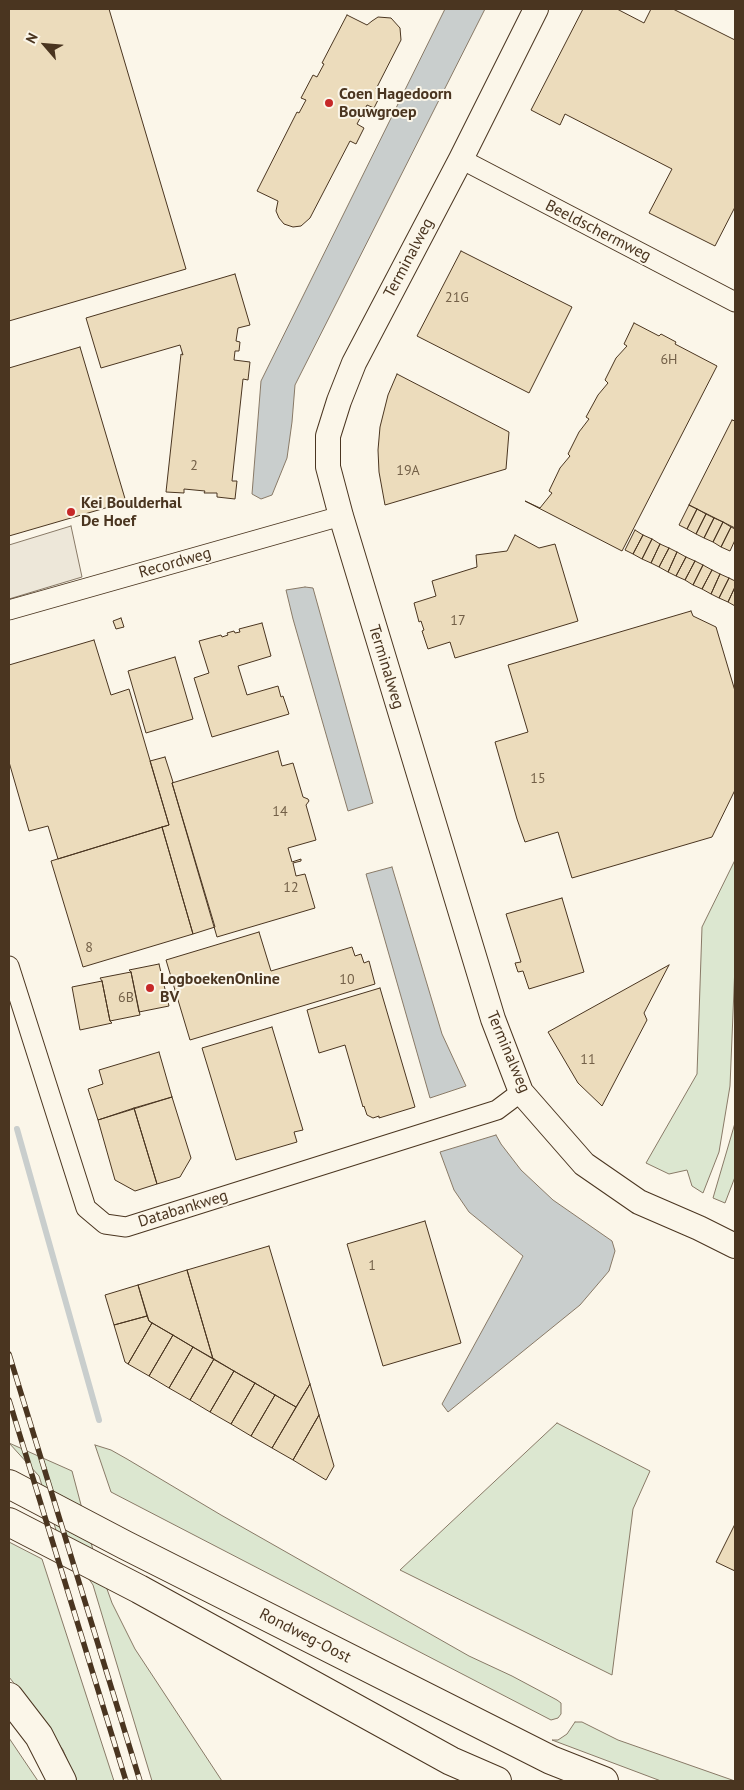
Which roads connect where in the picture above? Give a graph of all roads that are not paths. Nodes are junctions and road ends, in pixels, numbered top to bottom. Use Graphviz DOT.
graph roads {
  1 [pos="536,9"];
  2 [pos="461,160"];
  3 [pos="735,302"];
  4 [pos="341,516"];
  5 [pos="9,610"];
  6 [pos="9,966"];
  7 [pos="521,1092"];
  8 [pos="735,1246"];
  9 [pos="9,1484"];
  10 [pos="9,1522"];
  11 [pos="10,1700"];
  12 [pos="62,1781"];
  13 [pos="497,1781"];
  14 [pos="604,1781"];
  1 -- 2 [label="street, Terminalweg"];
  2 -- 3 [label="street, Beeldschermweg"];
  2 -- 4 [label="street, Terminalweg"];
  4 -- 5 [label="street, Recordweg"];
  4 -- 7 [label="street, Terminalweg"];
  6 -- 7 [label="street, Databankweg"];
  7 -- 8 [label="street, Terminalweg"];
  9 -- 14 [label="main road, Rondweg-Oost"];
  10 -- 13 [label="main road"];
  11 -- 12 [label="main road"];
}
